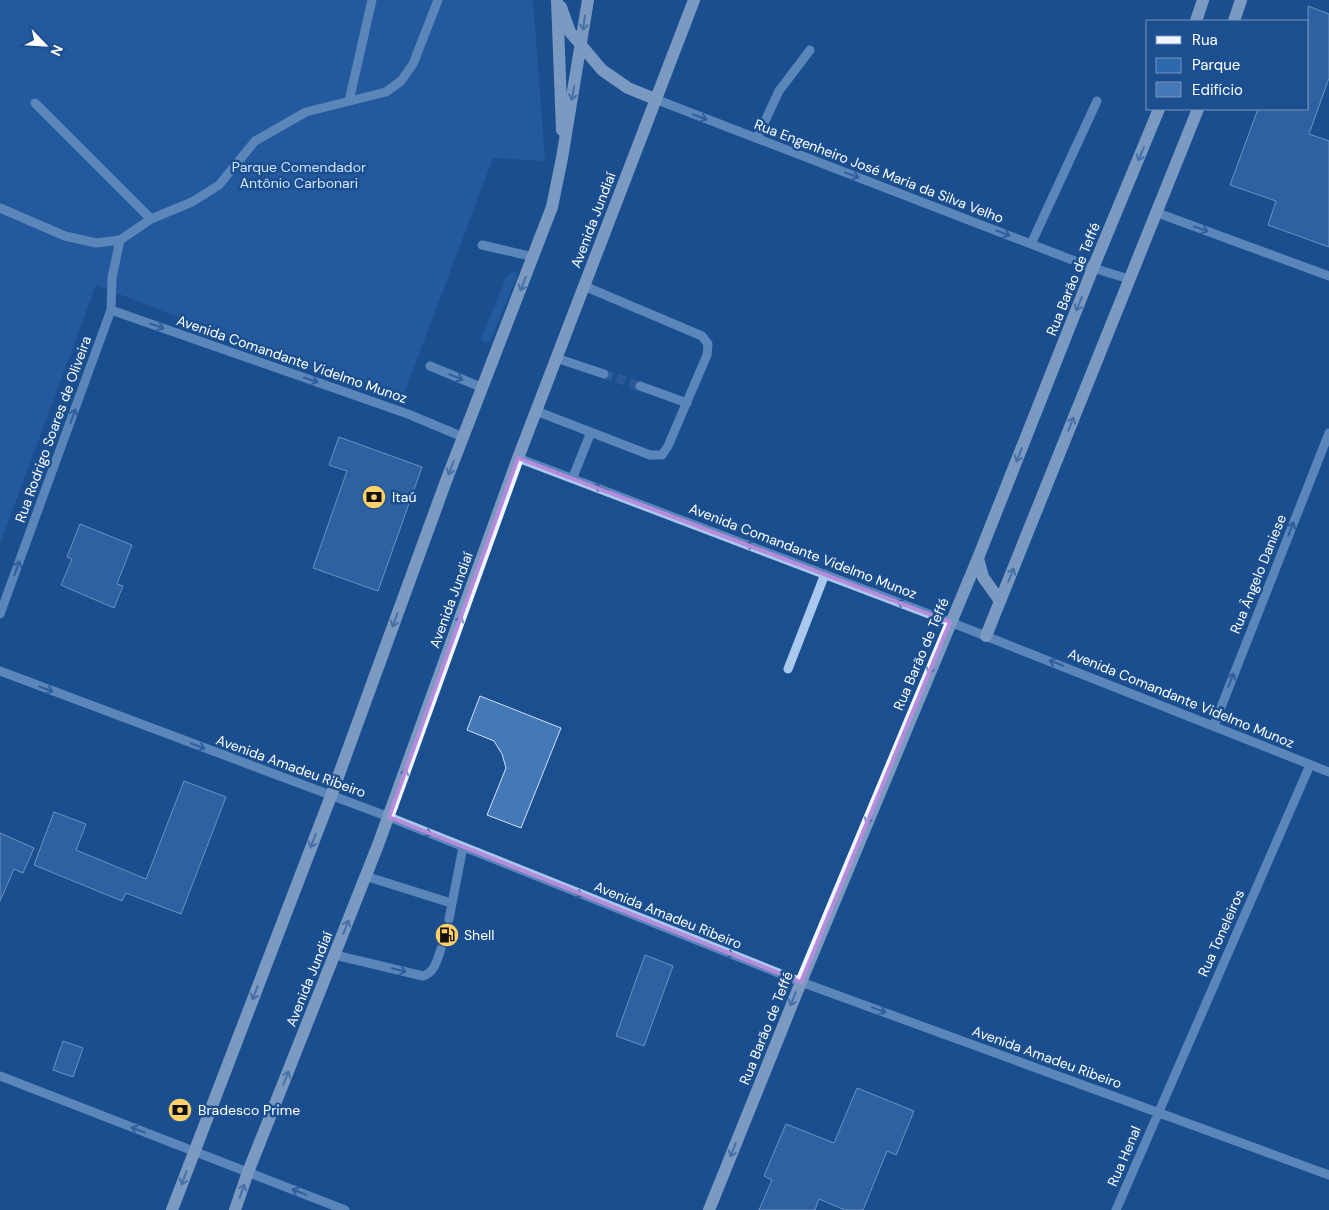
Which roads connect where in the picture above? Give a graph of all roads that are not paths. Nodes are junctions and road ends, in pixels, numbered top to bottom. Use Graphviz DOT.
graph roads {
  1 [pos="372,0"];
  2 [pos="438,0"];
  3 [pos="558,0"];
  4 [pos="588,0"];
  5 [pos="694,0"];
  6 [pos="1203,0"];
  7 [pos="1241,0"];
  8 [pos="1196,20"];
  9 [pos="1234,20"];
  10 [pos="582,45"];
  11 [pos="810,50"];
  12 [pos="655,99"];
  13 [pos="349,101"];
  14 [pos="1097,101"];
  15 [pos="35,103"];
  16 [pos="1159,110"];
  17 [pos="1198,110"];
  18 [pos="757,138"];
  19 [pos="562,158"];
  20 [pos="0,208"];
  21 [pos="1155,212"];
  22 [pos="151,219"];
  23 [pos="120,240"];
  24 [pos="1031,244"];
  25 [pos="482,245"];
  26 [pos="534,257"];
  27 [pos="1093,268"];
  28 [pos="1329,276"];
  29 [pos="1129,280"];
  30 [pos="584,286"];
  31 [pos="111,310"];
  32 [pos="556,358"];
  33 [pos="430,366"];
  34 [pos="604,374"];
  35 [pos="640,386"];
  36 [pos="483,388"];
  37 [pos="687,403"];
  38 [pos="536,411"];
  39 [pos="591,432"];
  40 [pos="1329,433"];
  41 [pos="463,437"];
  42 [pos="518,458"];
  43 [pos="572,477"];
  44 [pos="978,558"];
  45 [pos="825,574"];
  46 [pos="1000,602"];
  47 [pos="0,614"];
  48 [pos="950,622"];
  49 [pos="986,636"];
  50 [pos="788,669"];
  51 [pos="0,671"];
  52 [pos="1214,725"];
  53 [pos="1310,765"];
  54 [pos="1329,772"];
  55 [pos="331,796"];
  56 [pos="389,817"];
  57 [pos="463,847"];
  58 [pos="366,876"];
  59 [pos="451,903"];
  60 [pos="449,919"];
  61 [pos="441,949"];
  62 [pos="335,955"];
  63 [pos="800,982"];
  64 [pos="0,1076"];
  65 [pos="1158,1112"];
  66 [pos="194,1152"];
  67 [pos="248,1172"];
  68 [pos="1329,1175"];
  69 [pos="172,1210"];
  70 [pos="235,1210"];
  71 [pos="345,1210"];
  72 [pos="710,1210"];
  73 [pos="1116,1210"];
  1 -- 13 [label="street"];
  2 -- 13 [label="street"];
  3 -- 10 [label="main road"];
  3 -- 19 [label="main road"];
  4 -- 10 [label="main road, one-way"];
  5 -- 12 [label="main road, Avenida Jundiaí"];
  6 -- 8 [label="main road"];
  7 -- 9 [label="main road"];
  10 -- 12 [label="main road"];
  10 -- 19 [label="main road, one-way"];
  11 -- 18 [label="street"];
  12 -- 18 [label="street, Rua Engenheiro José Maria da Silva Velho, one-way"];
  12 -- 30 [label="main road, Avenida Jundiaí"];
  13 -- 22 [label="street"];
  14 -- 24 [label="street"];
  15 -- 22 [label="street"];
  16 -- 27 [label="main road, Rua Barão de Teffé, one-way"];
  17 -- 21 [label="main road"];
  18 -- 24 [label="street, Rua Engenheiro José Maria da Silva Velho, one-way"];
  19 -- 26 [label="main road"];
  20 -- 23 [label="street"];
  21 -- 28 [label="street, one-way"];
  21 -- 29 [label="main road"];
  22 -- 23 [label="street"];
  23 -- 31 [label="street, Rua Rodrigo Soares de Oliveira"];
  24 -- 27 [label="street, Rua Engenheiro José Maria da Silva Velho"];
  25 -- 26 [label="street"];
  26 -- 36 [label="main road, one-way"];
  27 -- 29 [label="street, Rua Engenheiro José Maria da Silva Velho"];
  27 -- 44 [label="main road, Rua Barão de Teffé, one-way"];
  46 -- 29 [label="main road, one-way"];
  30 -- 32 [label="main road, Avenida Jundiaí"];
  30 -- 37 [label="street"];
  31 -- 41 [label="street, Avenida Comandante Videlmo Munoz, one-way"];
  47 -- 31 [label="street, Rua Rodrigo Soares de Oliveira, one-way"];
  32 -- 34 [label="street"];
  32 -- 38 [label="main road, Avenida Jundiaí"];
  33 -- 36 [label="street, one-way"];
  35 -- 37 [label="street"];
  36 -- 41 [label="main road"];
  37 -- 39 [label="street"];
  38 -- 39 [label="street"];
  38 -- 42 [label="main road, Avenida Jundiaí"];
  39 -- 43 [label="street"];
  52 -- 40 [label="street, Rua Ângelo Daniese, one-way"];
  41 -- 55 [label="main road, one-way"];
  42 -- 43 [label="street, Avenida Comandante Videlmo Munoz"];
  56 -- 42 [label="main road, Avenida Jundiaí, one-way"];
  45 -- 43 [label="street, Avenida Comandante Videlmo Munoz, one-way"];
  44 -- 46 [label="main road"];
  44 -- 48 [label="main road, Rua Barão de Teffé"];
  48 -- 45 [label="street, Avenida Comandante Videlmo Munoz, one-way"];
  45 -- 50 [label="street"];
  46 -- 49 [label="main road"];
  48 -- 49 [label="street, Avenida Comandante Videlmo Munoz"];
  48 -- 63 [label="main road, Rua Barão de Teffé, one-way"];
  52 -- 49 [label="street, Avenida Comandante Videlmo Munoz, one-way"];
  51 -- 55 [label="street, Avenida Amadeu Ribeiro, one-way"];
  52 -- 53 [label="street, Avenida Comandante Videlmo Munoz"];
  53 -- 54 [label="street, Avenida Comandante Videlmo Munoz"];
  53 -- 65 [label="street, Rua Toneleiros"];
  55 -- 56 [label="street, Avenida Amadeu Ribeiro"];
  55 -- 66 [label="main road, one-way"];
  56 -- 57 [label="street, Avenida Amadeu Ribeiro, one-way"];
  56 -- 58 [label="main road, Avenida Jundiaí"];
  57 -- 59 [label="street"];
  57 -- 63 [label="street, Avenida Amadeu Ribeiro, one-way"];
  58 -- 59 [label="street"];
  62 -- 58 [label="main road, Avenida Jundiaí, one-way"];
  59 -- 60 [label="street"];
  62 -- 61 [label="street, one-way"];
  67 -- 62 [label="main road, Avenida Jundiaí, one-way"];
  63 -- 65 [label="street, Avenida Amadeu Ribeiro, one-way"];
  63 -- 72 [label="main road, Rua Barão de Teffé, one-way"];
  66 -- 64 [label="street, one-way"];
  65 -- 68 [label="street, Avenida Amadeu Ribeiro"];
  65 -- 73 [label="street, Rua Henal"];
  66 -- 67 [label="street"];
  66 -- 69 [label="main road, one-way"];
  70 -- 67 [label="main road, Avenida Jundiaí, one-way"];
  71 -- 67 [label="street, one-way"];
}
